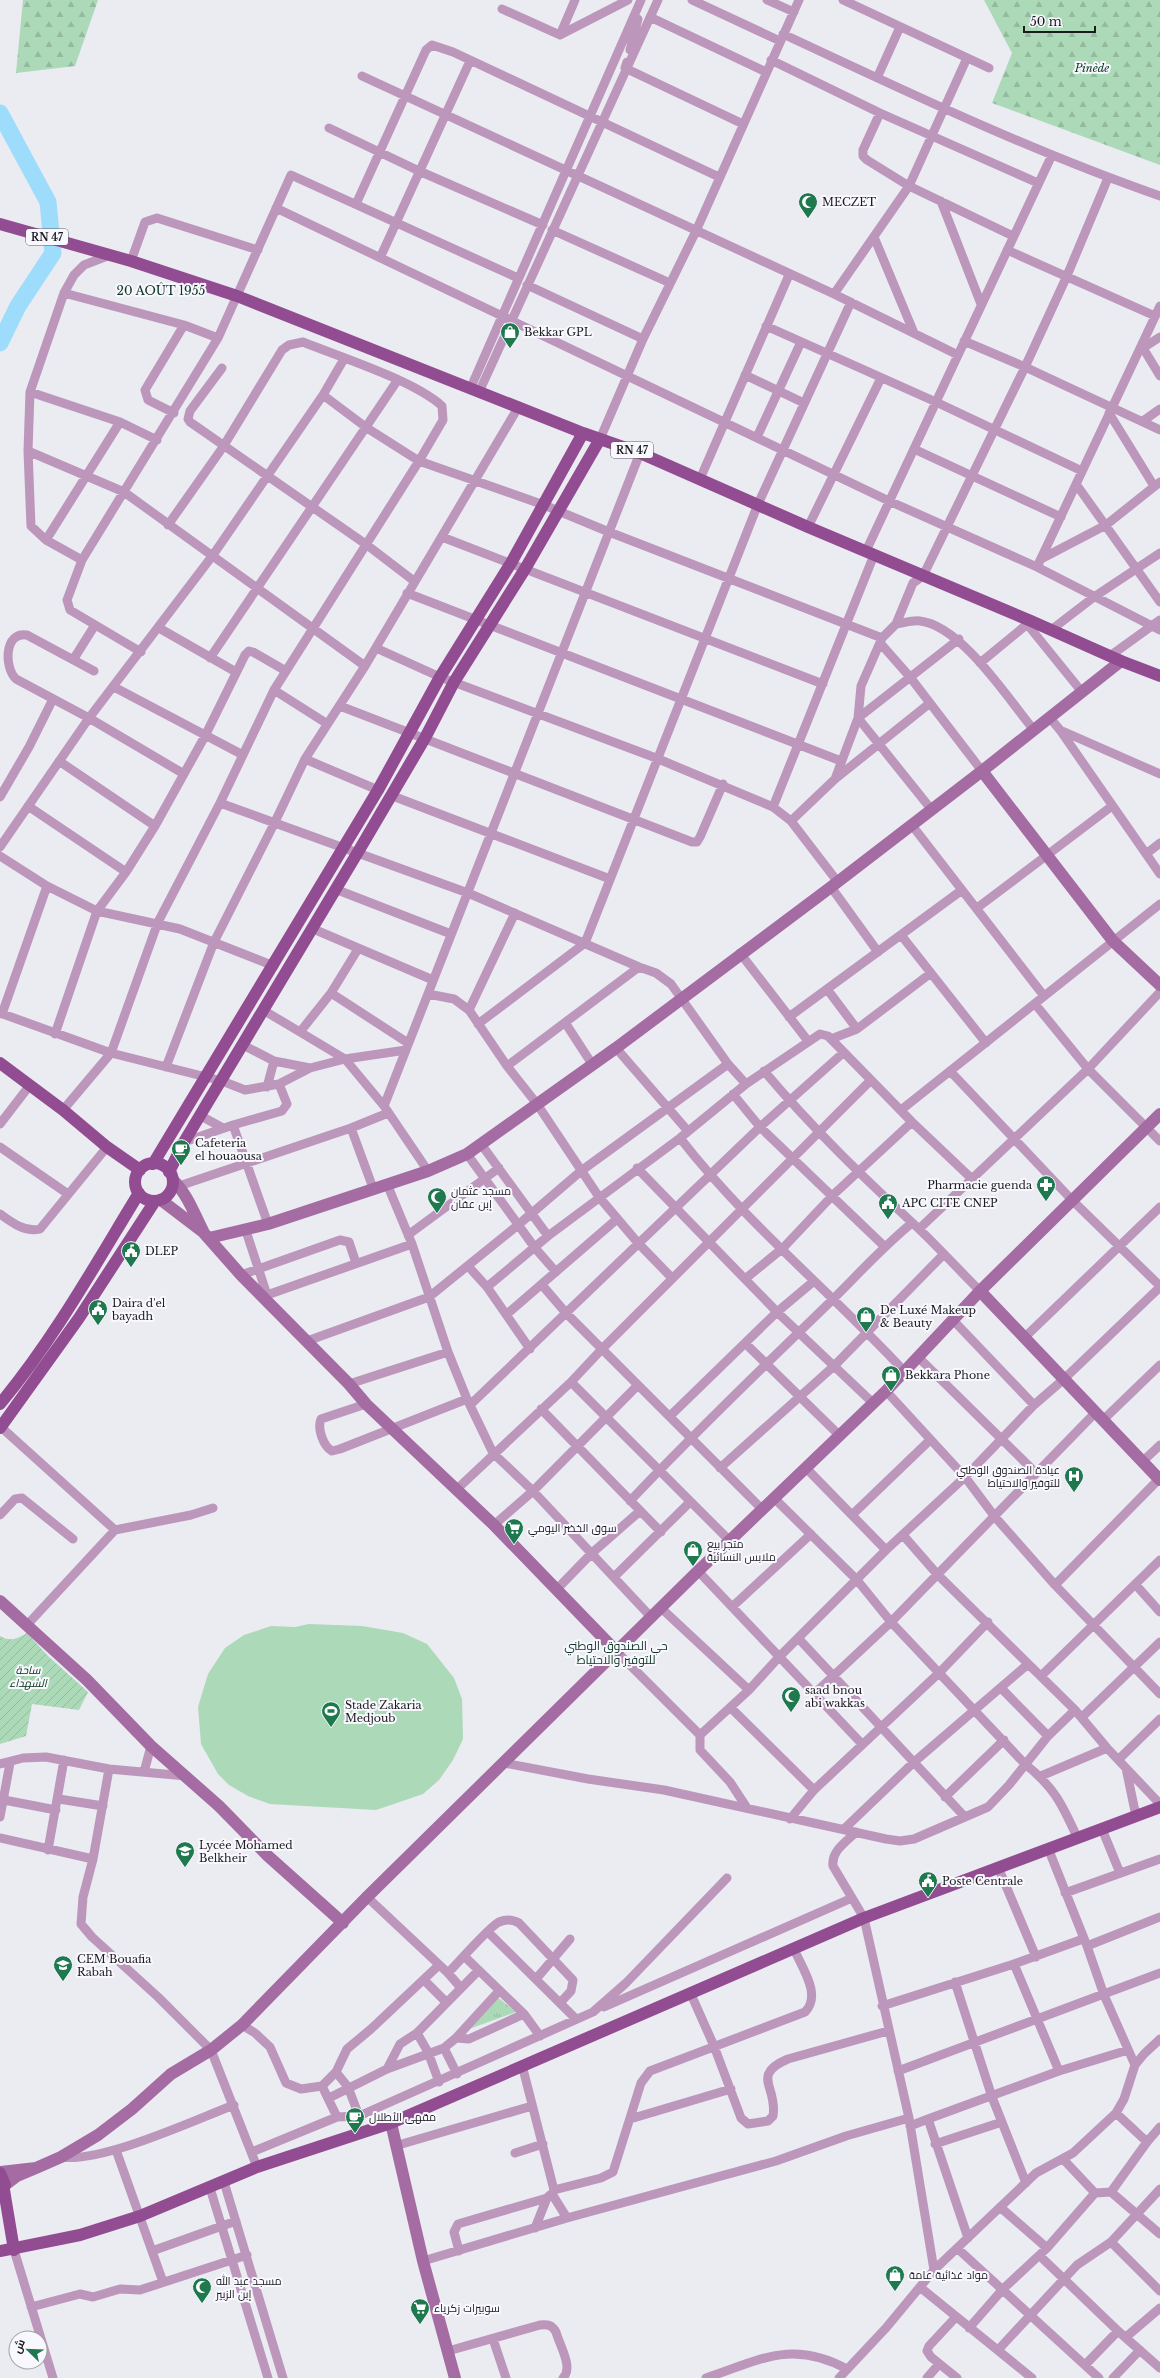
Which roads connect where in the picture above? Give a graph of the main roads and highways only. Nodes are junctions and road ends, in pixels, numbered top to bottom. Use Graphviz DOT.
graph roads {
  1 [pos="0,224"];
  2 [pos="583,433"];
  3 [pos="600,439"];
  4 [pos="1116,659"];
  5 [pos="1160,676"];
  6 [pos="982,771"];
  7 [pos="1160,986"];
  8 [pos="0,1064"];
  9 [pos="1160,1114"];
  10 [pos="153,1164"];
  11 [pos="140,1170"];
  12 [pos="174,1179"];
  13 [pos="139,1193"];
  14 [pos="158,1200"];
  15 [pos="206,1235"];
  16 [pos="980,1291"];
  17 [pos="0,1404"];
  18 [pos="0,1427"];
  19 [pos="1160,1480"];
  20 [pos="0,1601"];
  21 [pos="616,1651"];
  22 [pos="1160,1806"];
  23 [pos="343,1923"];
  24 [pos="391,2123"];
  25 [pos="36,2168"];
  26 [pos="0,2172"];
  27 [pos="3,2191"];
  28 [pos="14,2250"];
  29 [pos="0,2251"];
  30 [pos="455,2378"];
  1 -- 2 [label="main road, RN 47"];
  2 -- 3 [label="main road, RN 47"];
  2 -- 10 [label="main road"];
  3 -- 4 [label="main road, RN 47"];
  3 -- 12 [label="main road"];
  4 -- 5 [label="main road, RN 47"];
  4 -- 6 [label="main road"];
  6 -- 7 [label="main road"];
  6 -- 15 [label="main road"];
  8 -- 11 [label="main road"];
  9 -- 16 [label="main road"];
  10 -- 11 [label="main road"];
  10 -- 12 [label="main road"];
  11 -- 13 [label="main road"];
  12 -- 14 [label="main road"];
  12 -- 15 [label="main road"];
  13 -- 14 [label="main road"];
  13 -- 17 [label="main road"];
  14 -- 15 [label="main road"];
  14 -- 18 [label="main road"];
  15 -- 21 [label="main road"];
  16 -- 19 [label="main road"];
  16 -- 21 [label="main road"];
  20 -- 23 [label="main road"];
  21 -- 23 [label="main road"];
  22 -- 24 [label="main road"];
  23 -- 25 [label="main road"];
  24 -- 28 [label="main road"];
  24 -- 30 [label="main road"];
  25 -- 26 [label="main road"];
  25 -- 27 [label="main road"];
  26 -- 27 [label="main road"];
  27 -- 28 [label="main road"];
  28 -- 29 [label="main road"];
}
